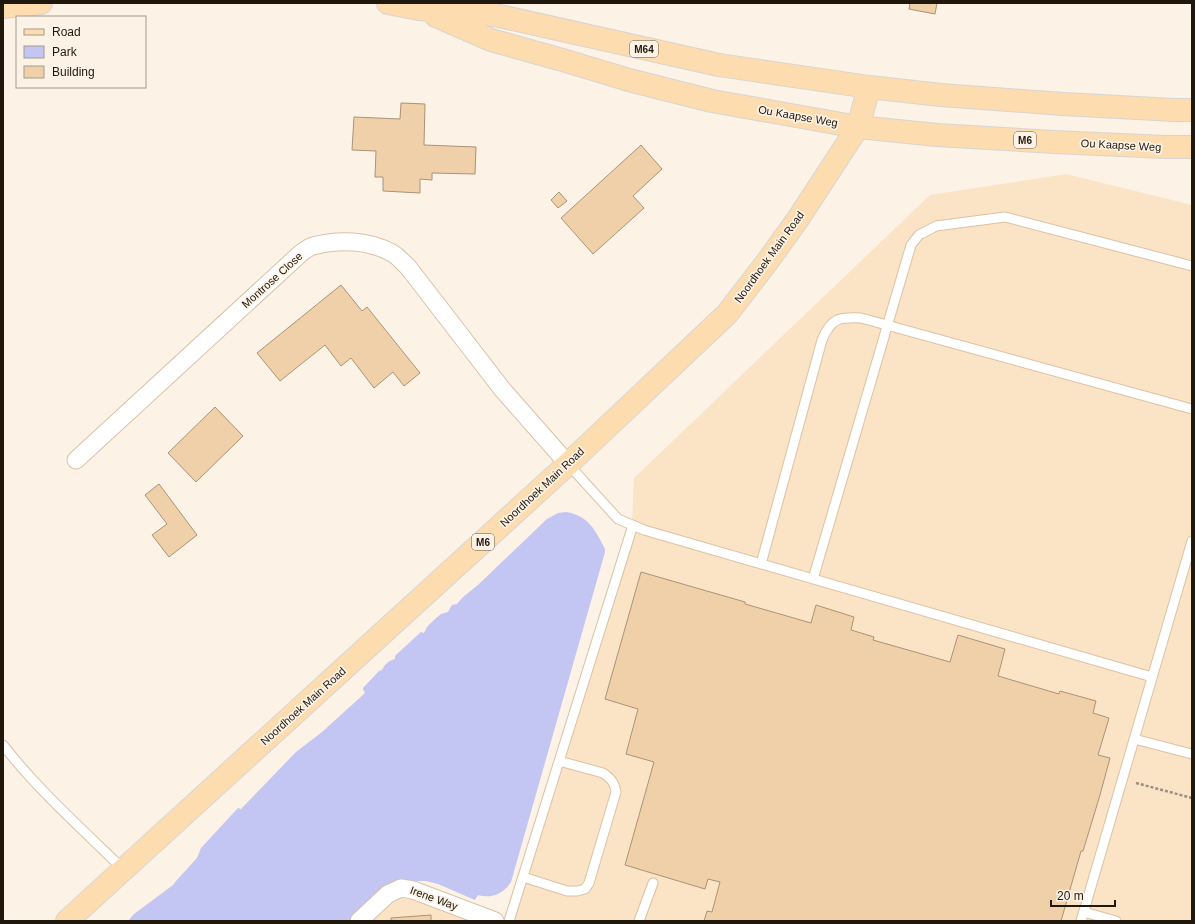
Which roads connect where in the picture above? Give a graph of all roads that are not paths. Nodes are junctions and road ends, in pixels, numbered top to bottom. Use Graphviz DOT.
graph roads {
  1 [pos="40,3"];
  2 [pos="388,3"];
  3 [pos="3,7"];
  4 [pos="419,9"];
  5 [pos="869,87"];
  6 [pos="1192,110"];
  7 [pos="858,126"];
  8 [pos="1192,147"];
  9 [pos="1192,266"];
  10 [pos="887,326"];
  11 [pos="1192,409"];
  12 [pos="76,460"];
  13 [pos="568,464"];
  14 [pos="632,525"];
  15 [pos="1192,541"];
  16 [pos="761,564"];
  17 [pos="813,579"];
  18 [pos="1152,677"];
  19 [pos="1134,739"];
  20 [pos="3,745"];
  21 [pos="1192,754"];
  22 [pos="559,761"];
  23 [pos="123,869"];
  24 [pos="523,877"];
  25 [pos="652,883"];
  26 [pos="467,916"];
  27 [pos="1083,916"];
  28 [pos="74,919"];
  29 [pos="359,921"];
  30 [pos="495,921"];
  31 [pos="509,921"];
  32 [pos="639,921"];
  33 [pos="1116,921"];
  1 -- 3 [label="main road"];
  2 -- 4 [label="main road, Ou Kaapse Weg / M64"];
  4 -- 5 [label="main road, Ou Kaapse Weg / M64"];
  4 -- 7 [label="main road, Ou Kaapse Weg / M64"];
  5 -- 6 [label="main road, Ou Kaapse Weg"];
  5 -- 7 [label="main road, Noordhoek Main Road / M6"];
  7 -- 8 [label="main road, Ou Kaapse Weg / M6"];
  7 -- 13 [label="main road, Noordhoek Main Road / M6"];
  9 -- 10 [label="lane"];
  10 -- 11 [label="lane"];
  10 -- 16 [label="lane"];
  10 -- 17 [label="lane"];
  12 -- 13 [label="street, Montrose Close"];
  13 -- 14 [label="lane"];
  13 -- 23 [label="main road, Noordhoek Main Road / M6"];
  14 -- 16 [label="lane"];
  14 -- 22 [label="lane"];
  15 -- 18 [label="lane"];
  16 -- 17 [label="lane"];
  17 -- 18 [label="lane"];
  18 -- 19 [label="lane"];
  19 -- 21 [label="lane"];
  19 -- 27 [label="lane"];
  20 -- 23 [label="lane"];
  22 -- 24 [label="lane"];
  22 -- 24 [label="lane"];
  23 -- 28 [label="main road, Noordhoek Main Road / M6"];
  24 -- 31 [label="lane"];
  25 -- 32 [label="lane"];
  26 -- 29 [label="street, Irene Way"];
  26 -- 30 [label="street, Irene Way"];
  27 -- 33 [label="lane"];
}
